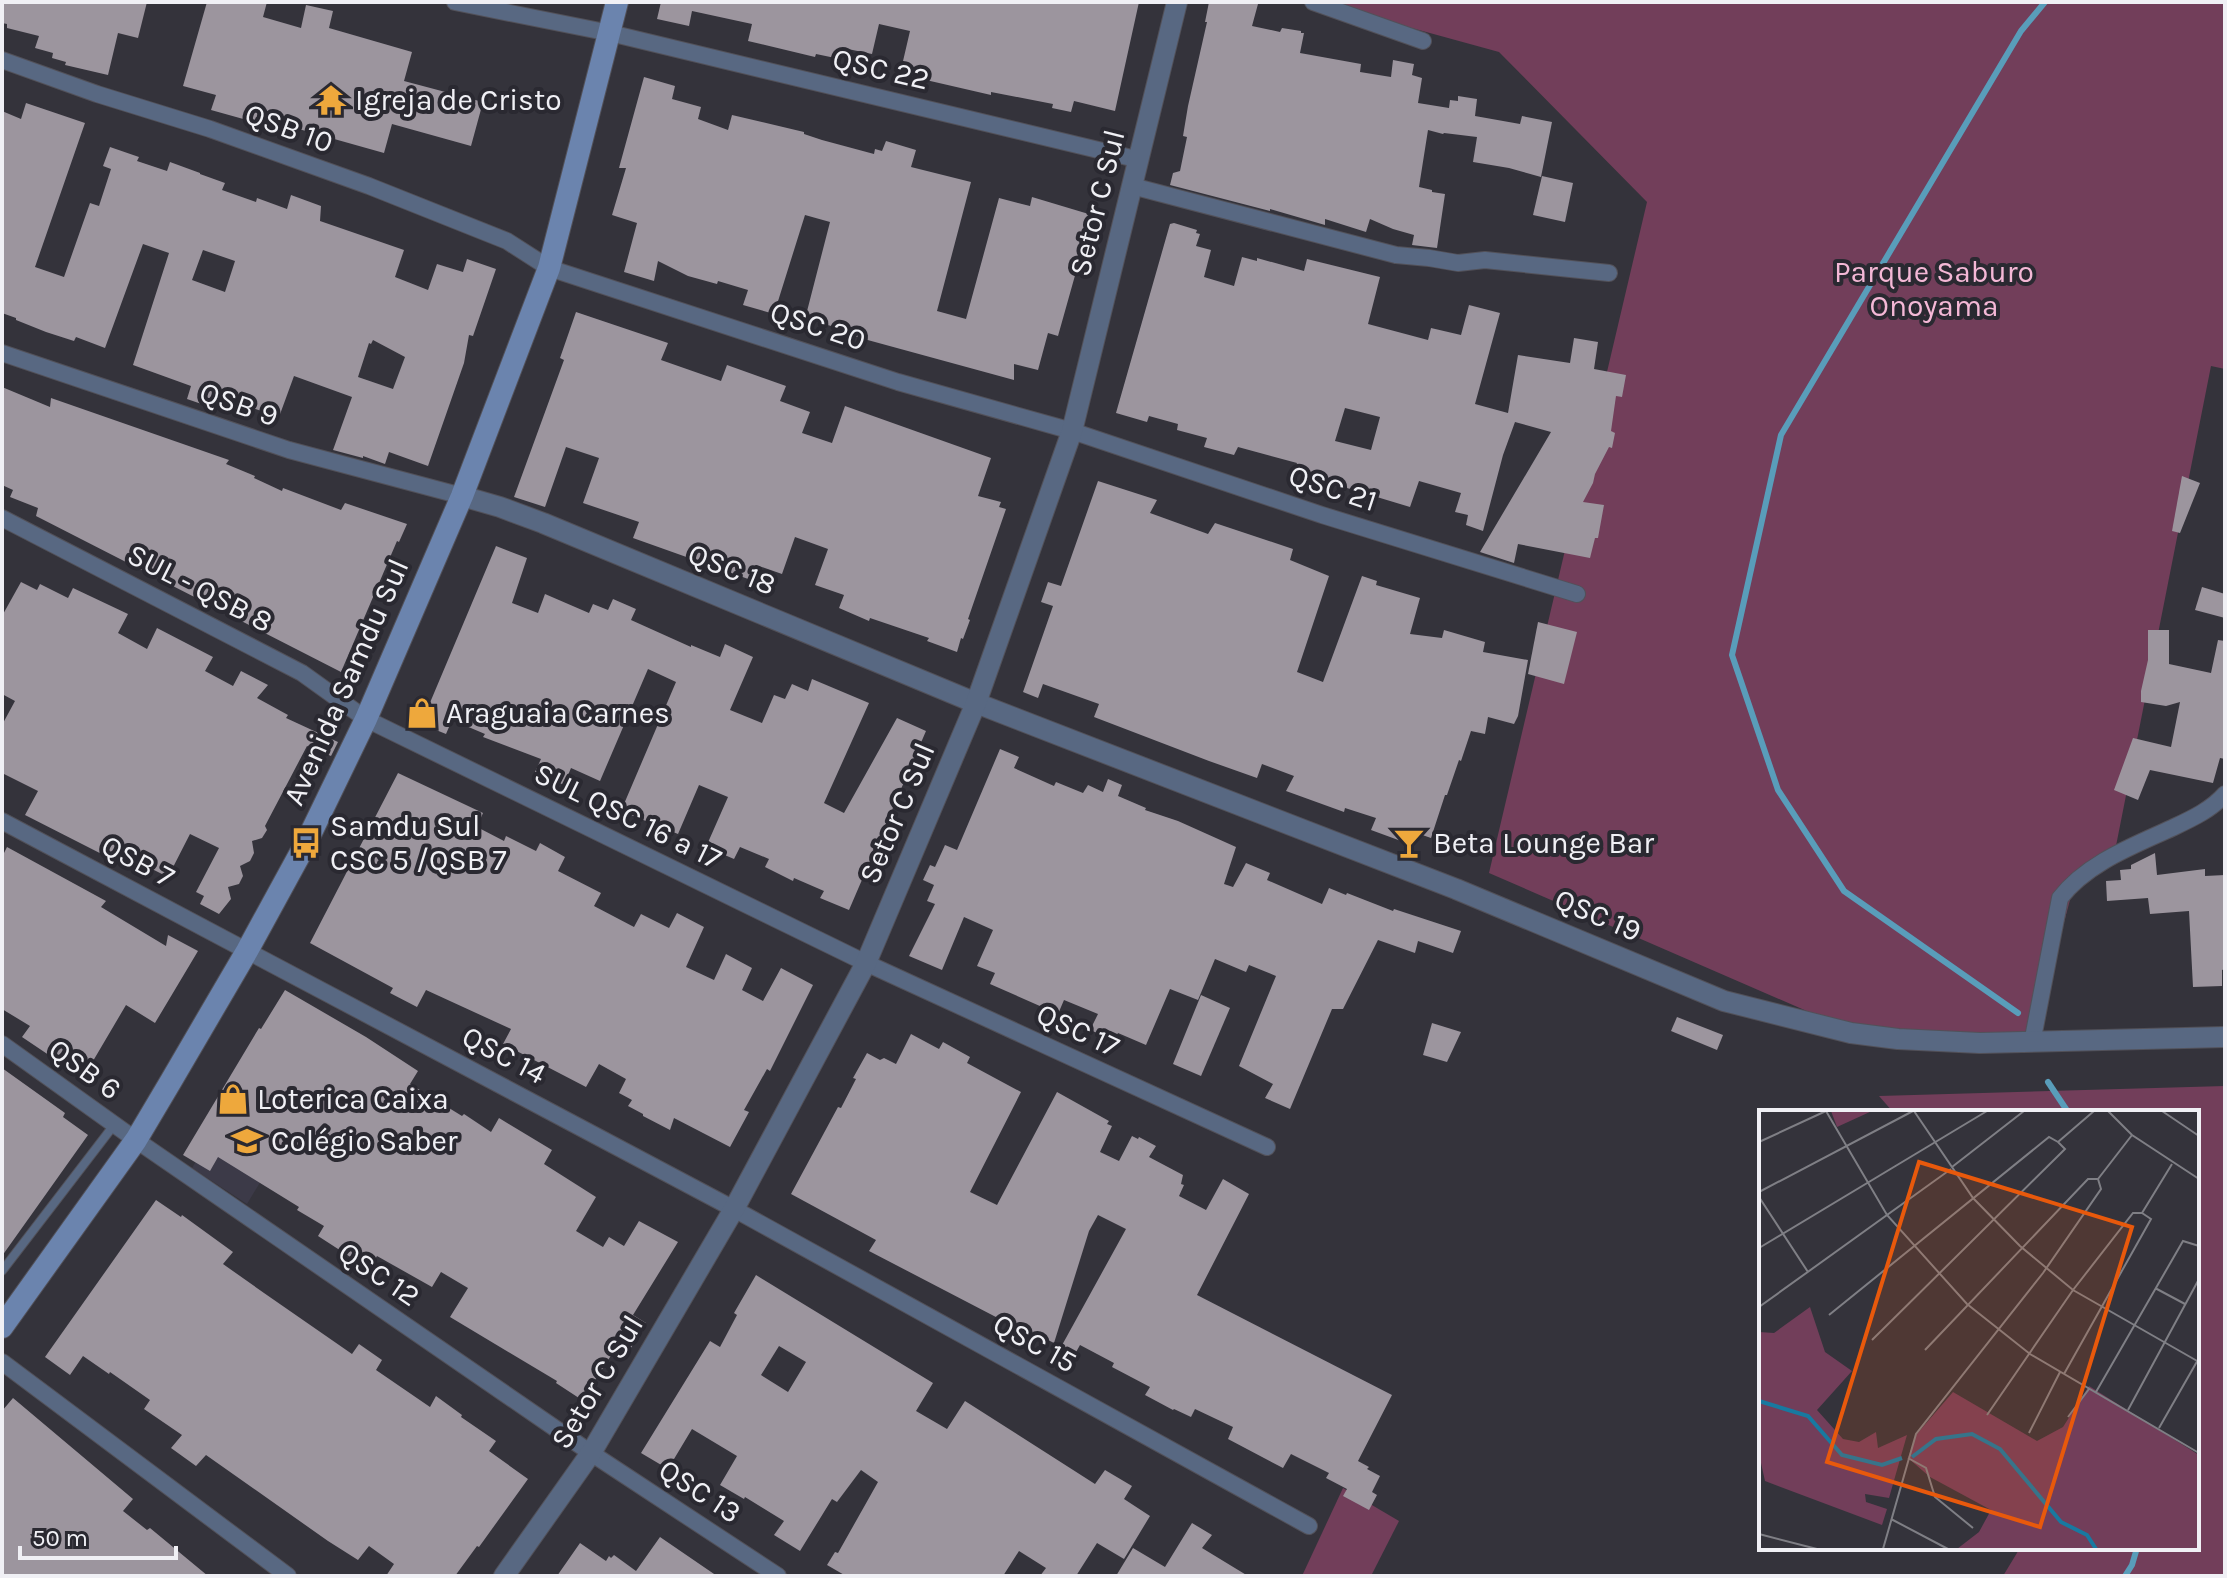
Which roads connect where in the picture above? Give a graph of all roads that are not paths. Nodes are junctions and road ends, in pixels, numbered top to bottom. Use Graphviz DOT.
graph roads {
  1 [pos="455,2"];
  2 [pos="617,2"];
  3 [pos="1177,2"];
  4 [pos="1313,2"];
  5 [pos="610,33"];
  6 [pos="1423,41"];
  7 [pos="2,60"];
  8 [pos="1140,160"];
  9 [pos="1132,186"];
  10 [pos="549,268"];
  11 [pos="1609,273"];
  12 [pos="2,353"];
  13 [pos="1072,431"];
  14 [pos="462,496"];
  15 [pos="2,518"];
  16 [pos="1577,594"];
  17 [pos="976,703"];
  18 [pos="366,719"];
  19 [pos="2225,794"];
  20 [pos="2,821"];
  21 [pos="247,951"];
  22 [pos="866,963"];
  23 [pos="2225,1037"];
  24 [pos="2032,1043"];
  25 [pos="2,1044"];
  26 [pos="114,1125"];
  27 [pos="136,1140"];
  28 [pos="1267,1147"];
  29 [pos="734,1209"];
  30 [pos="2,1271"];
  31 [pos="2,1327"];
  32 [pos="2,1362"];
  33 [pos="591,1453"];
  34 [pos="1309,1526"];
  35 [pos="288,1576"];
  36 [pos="504,1576"];
  37 [pos="778,1576"];
  1 -- 5 [label="street, QSC 22"];
  2 -- 5 [label="main road, Avenida Samdu Sul"];
  3 -- 8 [label="street, Setor C Sul"];
  4 -- 6 [label="street"];
  5 -- 8 [label="street, QSC 22"];
  5 -- 10 [label="main road, Avenida Samdu Sul"];
  7 -- 10 [label="street, QSB 10"];
  8 -- 9 [label="street, Setor C Sul"];
  9 -- 11 [label="street"];
  9 -- 13 [label="street, Setor C Sul"];
  10 -- 13 [label="street, QSC 20"];
  10 -- 14 [label="main road, Avenida Samdu Sul"];
  12 -- 14 [label="street, QSB 9"];
  13 -- 16 [label="street, QSC 21"];
  13 -- 17 [label="street, Setor C Sul"];
  14 -- 17 [label="street, QSC 18"];
  14 -- 18 [label="main road, Avenida Samdu Sul"];
  15 -- 18 [label="street, SUL - QSB 8"];
  17 -- 22 [label="street, Setor C Sul"];
  17 -- 24 [label="street, QSC 19"];
  18 -- 21 [label="main road, Avenida Samdu Sul"];
  18 -- 22 [label="street, SUL QSC 16 a 17"];
  19 -- 24 [label="street"];
  20 -- 21 [label="street, QSB 7"];
  21 -- 27 [label="main road, Avenida Samdu Sul"];
  21 -- 29 [label="street, QSC 14"];
  22 -- 28 [label="street, QSC 17"];
  22 -- 29 [label="street, Setor C Sul"];
  23 -- 24 [label="street, QSC 19"];
  25 -- 26 [label="street, QSB 6"];
  26 -- 27 [label="street, QSB 6"];
  26 -- 30 [label="lane"];
  27 -- 31 [label="main road, Avenida Samdu Sul"];
  27 -- 33 [label="street, QSC 12"];
  29 -- 33 [label="street, Setor C Sul"];
  29 -- 34 [label="street, QSC 15"];
  32 -- 35 [label="street"];
  33 -- 36 [label="street, Setor C Sul"];
  33 -- 37 [label="street, QSC 13"];
}
